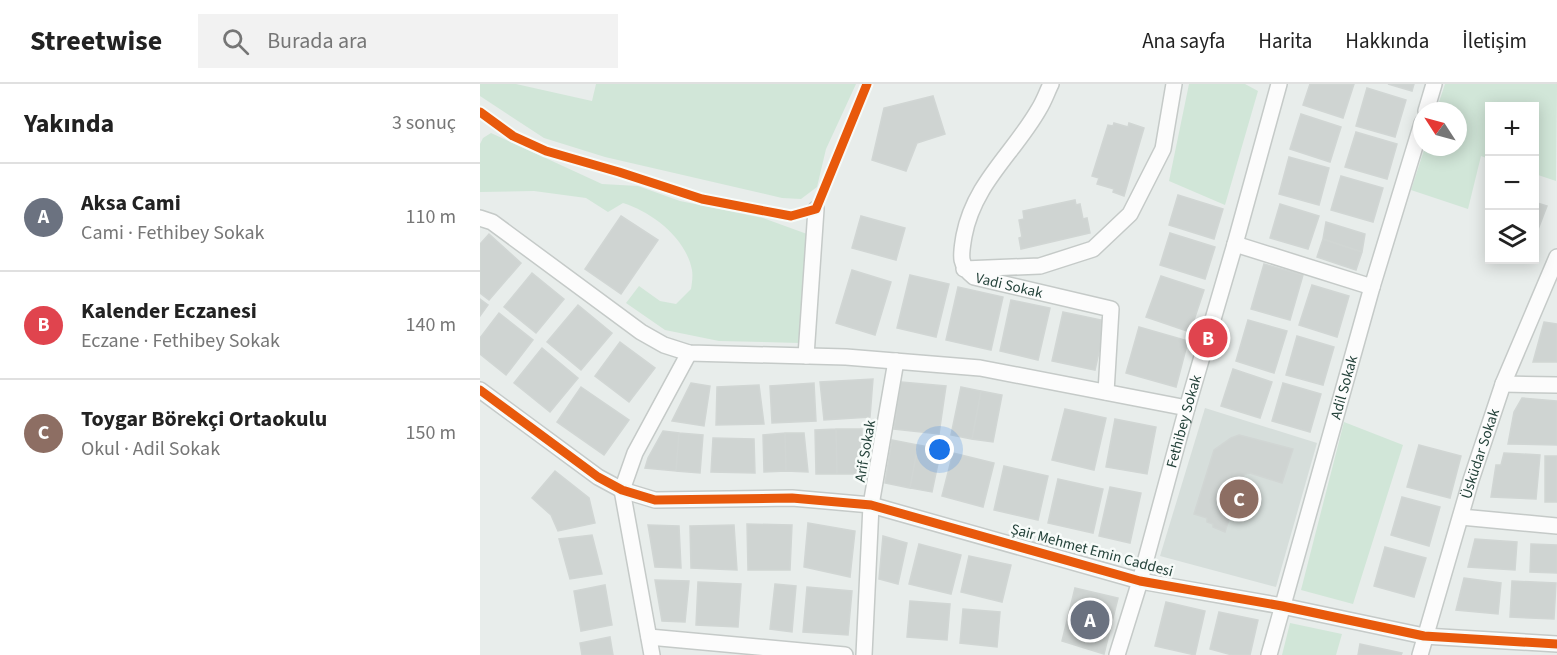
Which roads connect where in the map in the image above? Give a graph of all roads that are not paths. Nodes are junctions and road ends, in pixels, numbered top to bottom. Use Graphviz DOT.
graph roads {
  1 [pos="1051,84"];
  2 [pos="1174,84"];
  3 [pos="1279,84"];
  4 [pos="1434,84"];
  5 [pos="1429,102"];
  6 [pos="1413,153"];
  7 [pos="816,209"];
  8 [pos="480,218"];
  9 [pos="1235,244"];
  10 [pos="1557,257"];
  11 [pos="964,269"];
  12 [pos="1372,287"];
  13 [pos="689,353"];
  14 [pos="806,356"];
  15 [pos="896,361"];
  16 [pos="1503,384"];
  17 [pos="1557,386"];
  18 [pos="480,390"];
  19 [pos="1106,392"];
  20 [pos="1187,408"];
  21 [pos="622,490"];
  22 [pos="871,505"];
  23 [pos="1461,517"];
  24 [pos="1557,526"];
  25 [pos="1140,580"];
  26 [pos="1282,606"];
  27 [pos="1424,636"];
  28 [pos="649,637"];
  29 [pos="1557,644"];
  30 [pos="652,655"];
  31 [pos="845,655"];
  32 [pos="864,655"];
  33 [pos="1117,655"];
  34 [pos="1269,655"];
  35 [pos="1420,655"];
  1 -- 11 [label="street, Vadi Sokak"];
  2 -- 11 [label="street"];
  3 -- 9 [label="street, Fethibey Sokak"];
  4 -- 5 [label="street"];
  6 -- 12 [label="street, Adil Sokak"];
  7 -- 14 [label="street"];
  8 -- 13 [label="street"];
  9 -- 12 [label="street"];
  9 -- 20 [label="street, Fethibey Sokak"];
  10 -- 16 [label="street, Üsküdar Sokak"];
  11 -- 19 [label="street, Vadi Sokak"];
  12 -- 26 [label="street, Adil Sokak"];
  13 -- 14 [label="street"];
  13 -- 21 [label="street"];
  14 -- 15 [label="street"];
  15 -- 19 [label="street"];
  15 -- 22 [label="street, Arif Sokak"];
  16 -- 17 [label="street"];
  16 -- 23 [label="street, Üsküdar Sokak"];
  18 -- 21 [label="street, Şair Mehmet Emin Caddesi"];
  19 -- 20 [label="street"];
  20 -- 25 [label="street, Fethibey Sokak"];
  21 -- 22 [label="street, Şair Mehmet Emin Caddesi"];
  21 -- 28 [label="street"];
  22 -- 25 [label="street, Şair Mehmet Emin Caddesi"];
  22 -- 32 [label="street, Arif Sokak"];
  23 -- 24 [label="street"];
  23 -- 27 [label="street, Üsküdar Sokak"];
  25 -- 26 [label="street, Şair Mehmet Emin Caddesi"];
  25 -- 33 [label="street, Fethibey Sokak"];
  26 -- 27 [label="street, Şair Mehmet Emin Caddesi"];
  26 -- 34 [label="street, Adil Sokak"];
  27 -- 29 [label="street, Şair Mehmet Emin Caddesi"];
  27 -- 35 [label="street, Üsküdar Sokak"];
  28 -- 30 [label="street"];
  28 -- 31 [label="street"];
}
